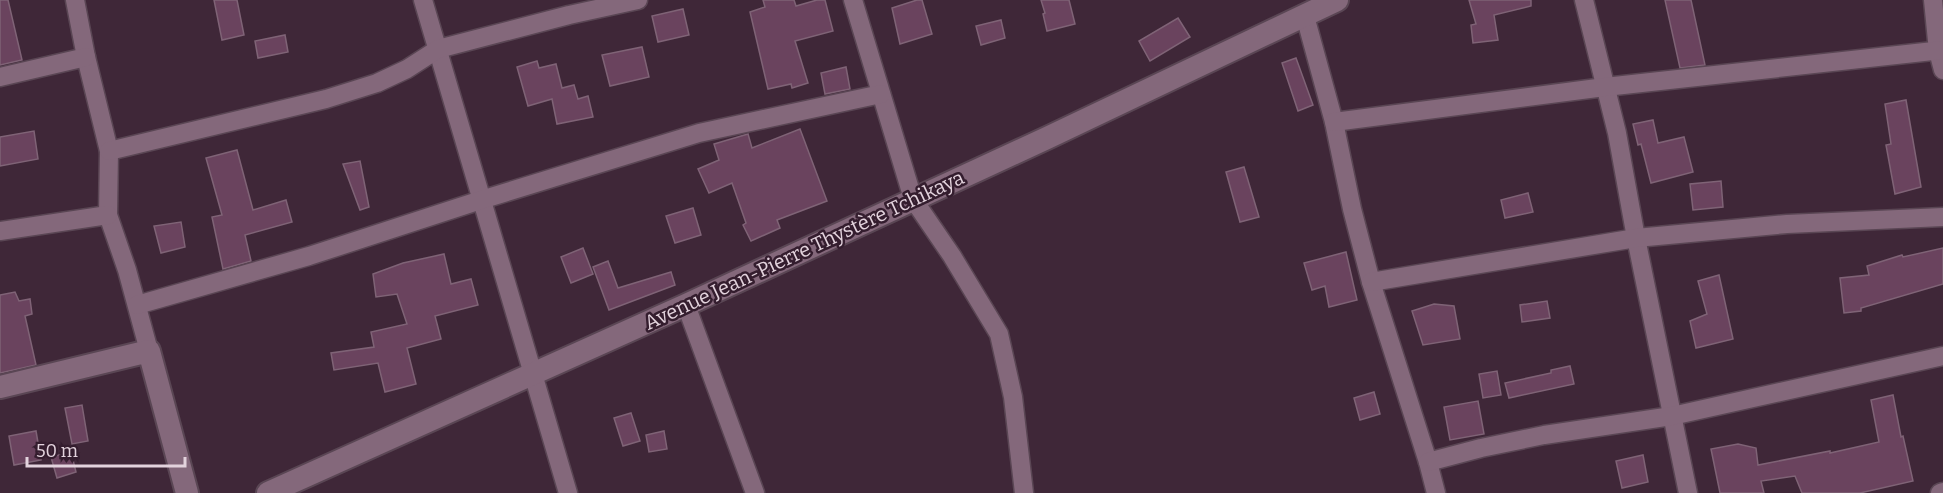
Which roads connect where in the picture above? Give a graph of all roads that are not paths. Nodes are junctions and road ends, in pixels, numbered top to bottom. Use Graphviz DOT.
graph roads {
  1 [pos="75,0"];
  2 [pos="423,0"];
  3 [pos="638,0"];
  4 [pos="853,0"];
  5 [pos="1584,0"];
  6 [pos="1933,0"];
  7 [pos="1333,1"];
  8 [pos="1305,16"];
  9 [pos="438,49"];
  10 [pos="1940,51"];
  11 [pos="86,57"];
  12 [pos="1943,70"];
  13 [pos="0,77"];
  14 [pos="1605,87"];
  15 [pos="881,94"];
  16 [pos="1334,122"];
  17 [pos="109,151"];
  18 [pos="913,199"];
  19 [pos="481,200"];
  20 [pos="108,215"];
  21 [pos="1943,218"];
  22 [pos="0,231"];
  23 [pos="1636,238"];
  24 [pos="1371,282"];
  25 [pos="137,305"];
  26 [pos="686,305"];
  27 [pos="149,351"];
  28 [pos="1943,356"];
  29 [pos="534,374"];
  30 [pos="0,387"];
  31 [pos="1672,416"];
  32 [pos="1428,462"];
  33 [pos="186,491"];
  34 [pos="268,493"];
  35 [pos="568,493"];
  36 [pos="756,493"];
  37 [pos="1024,493"];
  38 [pos="1436,493"];
  39 [pos="1688,493"];
  1 -- 11 [label="street"];
  2 -- 9 [label="street"];
  3 -- 9 [label="street"];
  4 -- 15 [label="street"];
  5 -- 14 [label="street"];
  6 -- 10 [label="street"];
  7 -- 8 [label="street, Avenue Jean-Pierre Thystère Tchikaya"];
  8 -- 16 [label="street"];
  8 -- 18 [label="street, Avenue Jean-Pierre Thystère Tchikaya"];
  9 -- 17 [label="street"];
  9 -- 19 [label="street"];
  10 -- 12 [label="street"];
  10 -- 14 [label="street"];
  11 -- 13 [label="street"];
  11 -- 17 [label="street"];
  14 -- 16 [label="street"];
  14 -- 23 [label="street"];
  15 -- 18 [label="street"];
  15 -- 19 [label="street"];
  16 -- 24 [label="street"];
  17 -- 20 [label="street"];
  18 -- 26 [label="street, Avenue Jean-Pierre Thystère Tchikaya"];
  18 -- 37 [label="street"];
  19 -- 25 [label="street"];
  19 -- 29 [label="street"];
  20 -- 22 [label="street"];
  20 -- 25 [label="street"];
  21 -- 23 [label="street"];
  23 -- 24 [label="street"];
  23 -- 31 [label="street"];
  24 -- 32 [label="street"];
  25 -- 27 [label="street"];
  26 -- 29 [label="street, Avenue Jean-Pierre Thystère Tchikaya"];
  26 -- 36 [label="street"];
  27 -- 30 [label="street"];
  27 -- 33 [label="street"];
  28 -- 31 [label="street"];
  29 -- 34 [label="street, Avenue Jean-Pierre Thystère Tchikaya"];
  29 -- 35 [label="street"];
  31 -- 32 [label="street"];
  31 -- 39 [label="street"];
  32 -- 38 [label="street"];
}
